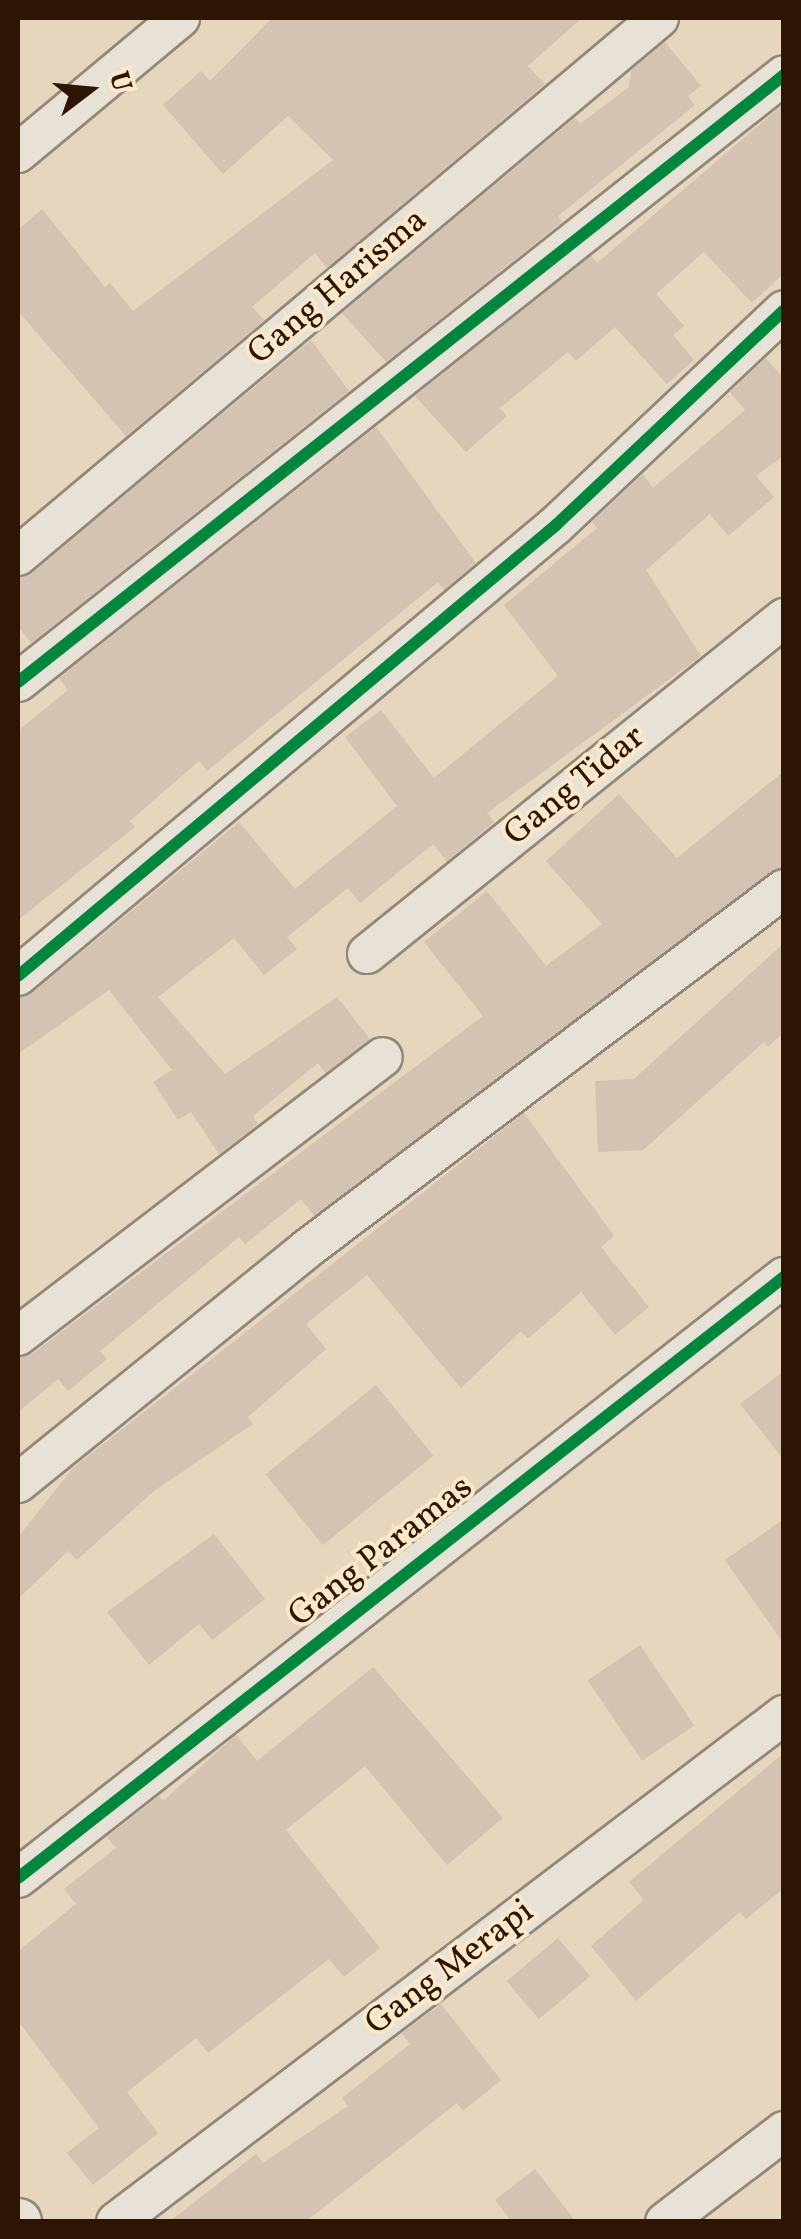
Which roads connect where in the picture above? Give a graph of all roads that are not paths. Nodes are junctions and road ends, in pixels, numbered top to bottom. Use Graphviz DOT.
graph roads {
  1 [pos="180,18"];
  2 [pos="660,18"];
  3 [pos="784,75"];
  4 [pos="18,154"];
  5 [pos="784,310"];
  6 [pos="18,556"];
  7 [pos="784,618"];
  8 [pos="18,682"];
  9 [pos="784,889"];
  10 [pos="368,954"];
  11 [pos="18,976"];
  12 [pos="383,1057"];
  13 [pos="784,1276"];
  14 [pos="18,1336"];
  15 [pos="18,1483"];
  16 [pos="784,1715"];
  17 [pos="18,1878"];
  18 [pos="784,2131"];
  19 [pos="116,2222"];
  20 [pos="665,2222"];
  1 -- 4 [label="street"];
  2 -- 6 [label="street, Gang Harisma"];
  3 -- 8 [label="street"];
  5 -- 11 [label="street"];
  7 -- 10 [label="street, Gang Tidar"];
  9 -- 15 [label="street"];
  12 -- 14 [label="street"];
  13 -- 17 [label="street, Gang Paramas"];
  16 -- 19 [label="street, Gang Merapi"];
  18 -- 20 [label="street"];
}
